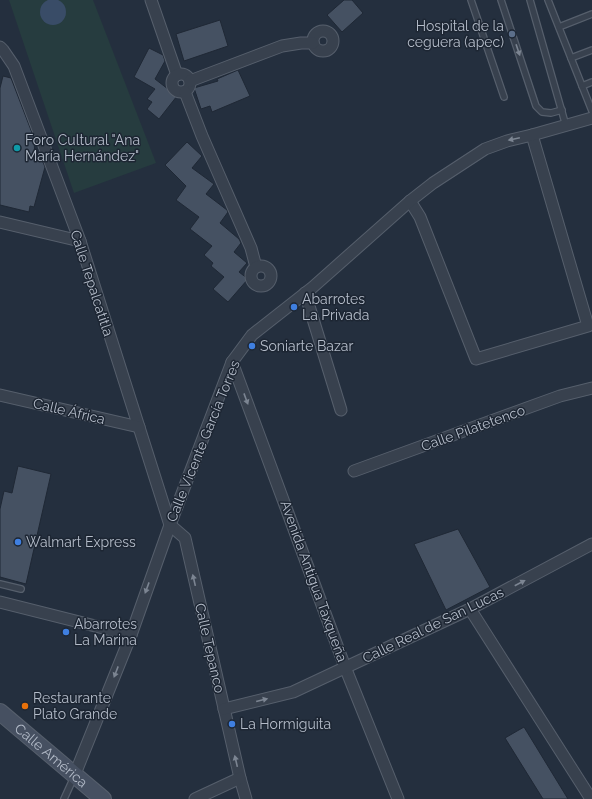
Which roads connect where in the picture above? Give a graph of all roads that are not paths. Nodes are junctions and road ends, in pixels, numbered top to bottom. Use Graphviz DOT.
graph roads {
  1 [pos="151,0"];
  2 [pos="471,0"];
  3 [pos="501,0"];
  4 [pos="530,0"];
  5 [pos="548,0"];
  6 [pos="592,14"];
  7 [pos="559,28"];
  8 [pos="313,42"];
  9 [pos="0,47"];
  10 [pos="592,50"];
  11 [pos="571,58"];
  12 [pos="177,74"];
  13 [pos="190,81"];
  14 [pos="592,82"];
  15 [pos="582,86"];
  16 [pos="185,92"];
  17 [pos="504,97"];
  18 [pos="562,110"];
  19 [pos="592,111"];
  20 [pos="592,118"];
  21 [pos="566,126"];
  22 [pos="532,135"];
  23 [pos="410,201"];
  24 [pos="0,222"];
  25 [pos="80,241"];
  26 [pos="256,267"];
  27 [pos="305,293"];
  28 [pos="232,362"];
  29 [pos="592,388"];
  30 [pos="0,395"];
  31 [pos="341,410"];
  32 [pos="139,427"];
  33 [pos="354,471"];
  34 [pos="170,525"];
  35 [pos="592,544"];
  36 [pos="0,584"];
  37 [pos="21,589"];
  38 [pos="0,602"];
  39 [pos="470,609"];
  40 [pos="130,635"];
  41 [pos="345,666"];
  42 [pos="224,709"];
  43 [pos="0,712"];
  44 [pos="75,774"];
  45 [pos="240,778"];
  46 [pos="64,799"];
  47 [pos="102,799"];
  48 [pos="196,799"];
  49 [pos="246,799"];
  50 [pos="398,799"];
  51 [pos="591,799"];
  1 -- 12 [label="street"];
  2 -- 17 [label="lane"];
  3 -- 18 [label="lane, one-way"];
  4 -- 18 [label="lane"];
  5 -- 7 [label="lane"];
  6 -- 7 [label="lane"];
  7 -- 11 [label="lane"];
  8 -- 13 [label="street"];
  9 -- 25 [label="street, Calle Tepalcatitla"];
  10 -- 11 [label="lane"];
  11 -- 15 [label="lane"];
  12 -- 13 [label="street"];
  12 -- 16 [label="street"];
  13 -- 16 [label="street"];
  14 -- 15 [label="lane"];
  15 -- 19 [label="lane"];
  16 -- 26 [label="street"];
  18 -- 21 [label="lane"];
  20 -- 21 [label="street, Calle Vicente García Torres"];
  21 -- 22 [label="street, Calle Vicente García Torres"];
  22 -- 23 [label="street, Calle Vicente García Torres, one-way"];
  22 -- 23 [label="street"];
  23 -- 27 [label="street, Calle Vicente García Torres"];
  24 -- 25 [label="street"];
  25 -- 32 [label="street, Calle Tepalcatitla"];
  27 -- 28 [label="street, Calle Vicente García Torres"];
  27 -- 31 [label="street"];
  28 -- 34 [label="street, Calle Vicente García Torres"];
  28 -- 41 [label="street, Avenida Antigua Taxqueña, one-way"];
  29 -- 33 [label="street, Calle Pilatetenco"];
  30 -- 32 [label="street, Calle África"];
  32 -- 34 [label="street, Calle Tepalcatitla"];
  34 -- 40 [label="street, Calle Vicente García Torres, one-way"];
  42 -- 34 [label="street, Calle Tepanco, one-way"];
  39 -- 35 [label="street, Calle Real de San Lucas, one-way"];
  36 -- 37 [label="lane"];
  38 -- 40 [label="street"];
  39 -- 41 [label="street, Calle Real de San Lucas"];
  39 -- 51 [label="street"];
  40 -- 44 [label="street, Calle Vicente García Torres, one-way"];
  42 -- 41 [label="street, Calle Real de San Lucas, one-way"];
  41 -- 50 [label="street, Avenida Antigua Taxqueña"];
  45 -- 42 [label="street, Calle Tepanco, one-way"];
  43 -- 44 [label="street, Calle América"];
  44 -- 46 [label="lane, Calle Vicente García Torres"];
  44 -- 47 [label="street, Calle América"];
  45 -- 48 [label="street"];
  45 -- 49 [label="street, Calle Tepanco"];
}
